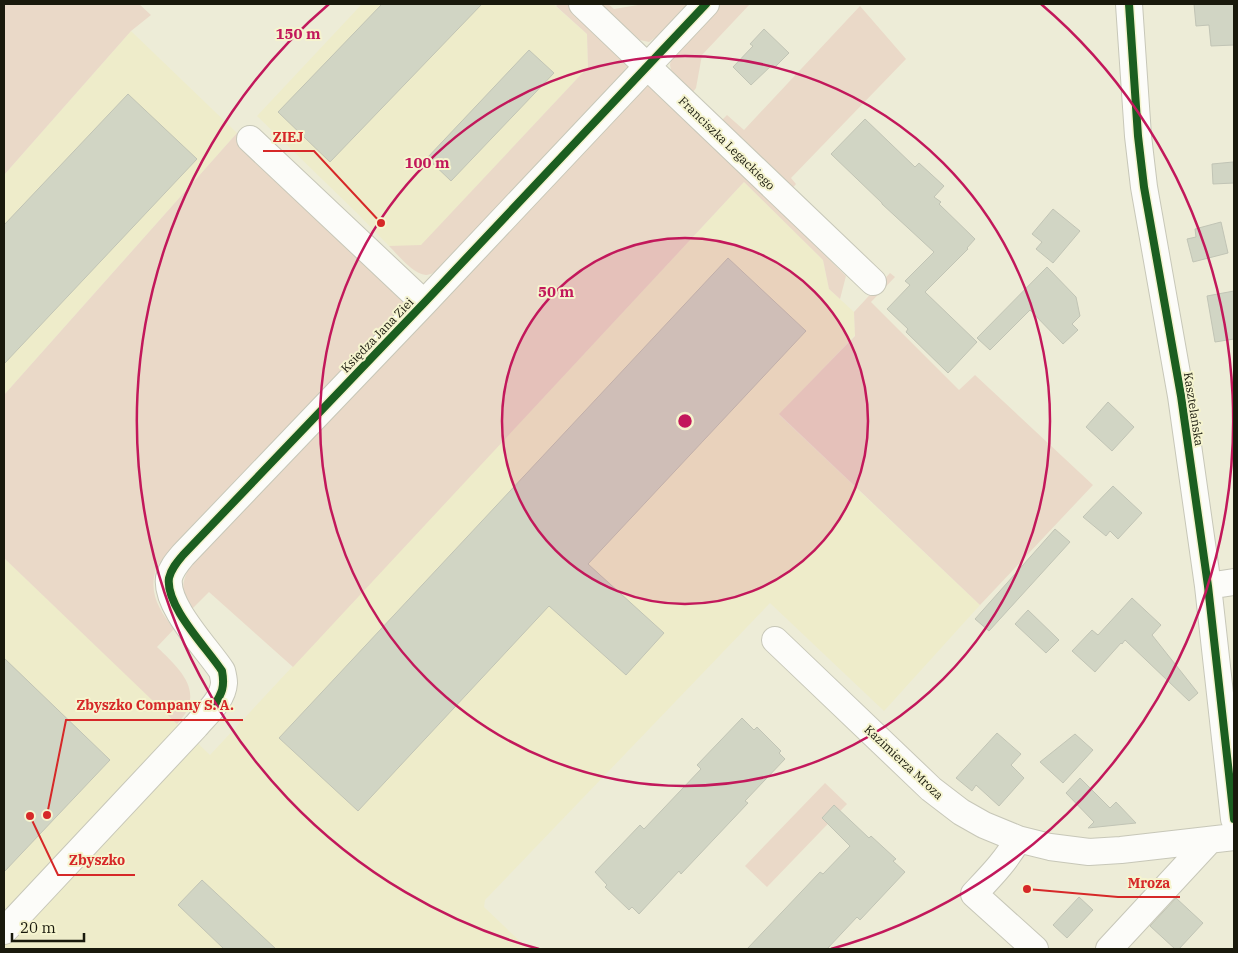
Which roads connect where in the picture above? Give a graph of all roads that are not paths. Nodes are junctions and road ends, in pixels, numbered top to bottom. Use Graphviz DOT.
graph roads {
  1 [pos="582,4"];
  2 [pos="706,4"];
  3 [pos="1129,4"];
  4 [pos="647,66"];
  5 [pos="250,139"];
  6 [pos="873,282"];
  7 [pos="424,303"];
  8 [pos="1234,582"];
  9 [pos="1208,586"];
  10 [pos="775,640"];
  11 [pos="1234,819"];
  12 [pos="1222,838"];
  13 [pos="1018,839"];
  14 [pos="4,931"];
  15 [pos="1035,949"];
  16 [pos="1108,949"];
  1 -- 4 [label="street, Franciszka Legackiego"];
  2 -- 4 [label="street, Księdza Jana Ziei"];
  3 -- 9 [label="street, Kasztelańska"];
  4 -- 6 [label="street, Franciszka Legackiego"];
  4 -- 7 [label="street, Księdza Jana Ziei"];
  5 -- 7 [label="street"];
  7 -- 14 [label="street, Księdza Jana Ziei"];
  8 -- 9 [label="street"];
  9 -- 11 [label="street, Kasztelańska"];
  10 -- 13 [label="street, Kazimierza Mroza"];
  12 -- 13 [label="street, Kazimierza Mroza"];
  12 -- 16 [label="street"];
  13 -- 15 [label="street"];
}
